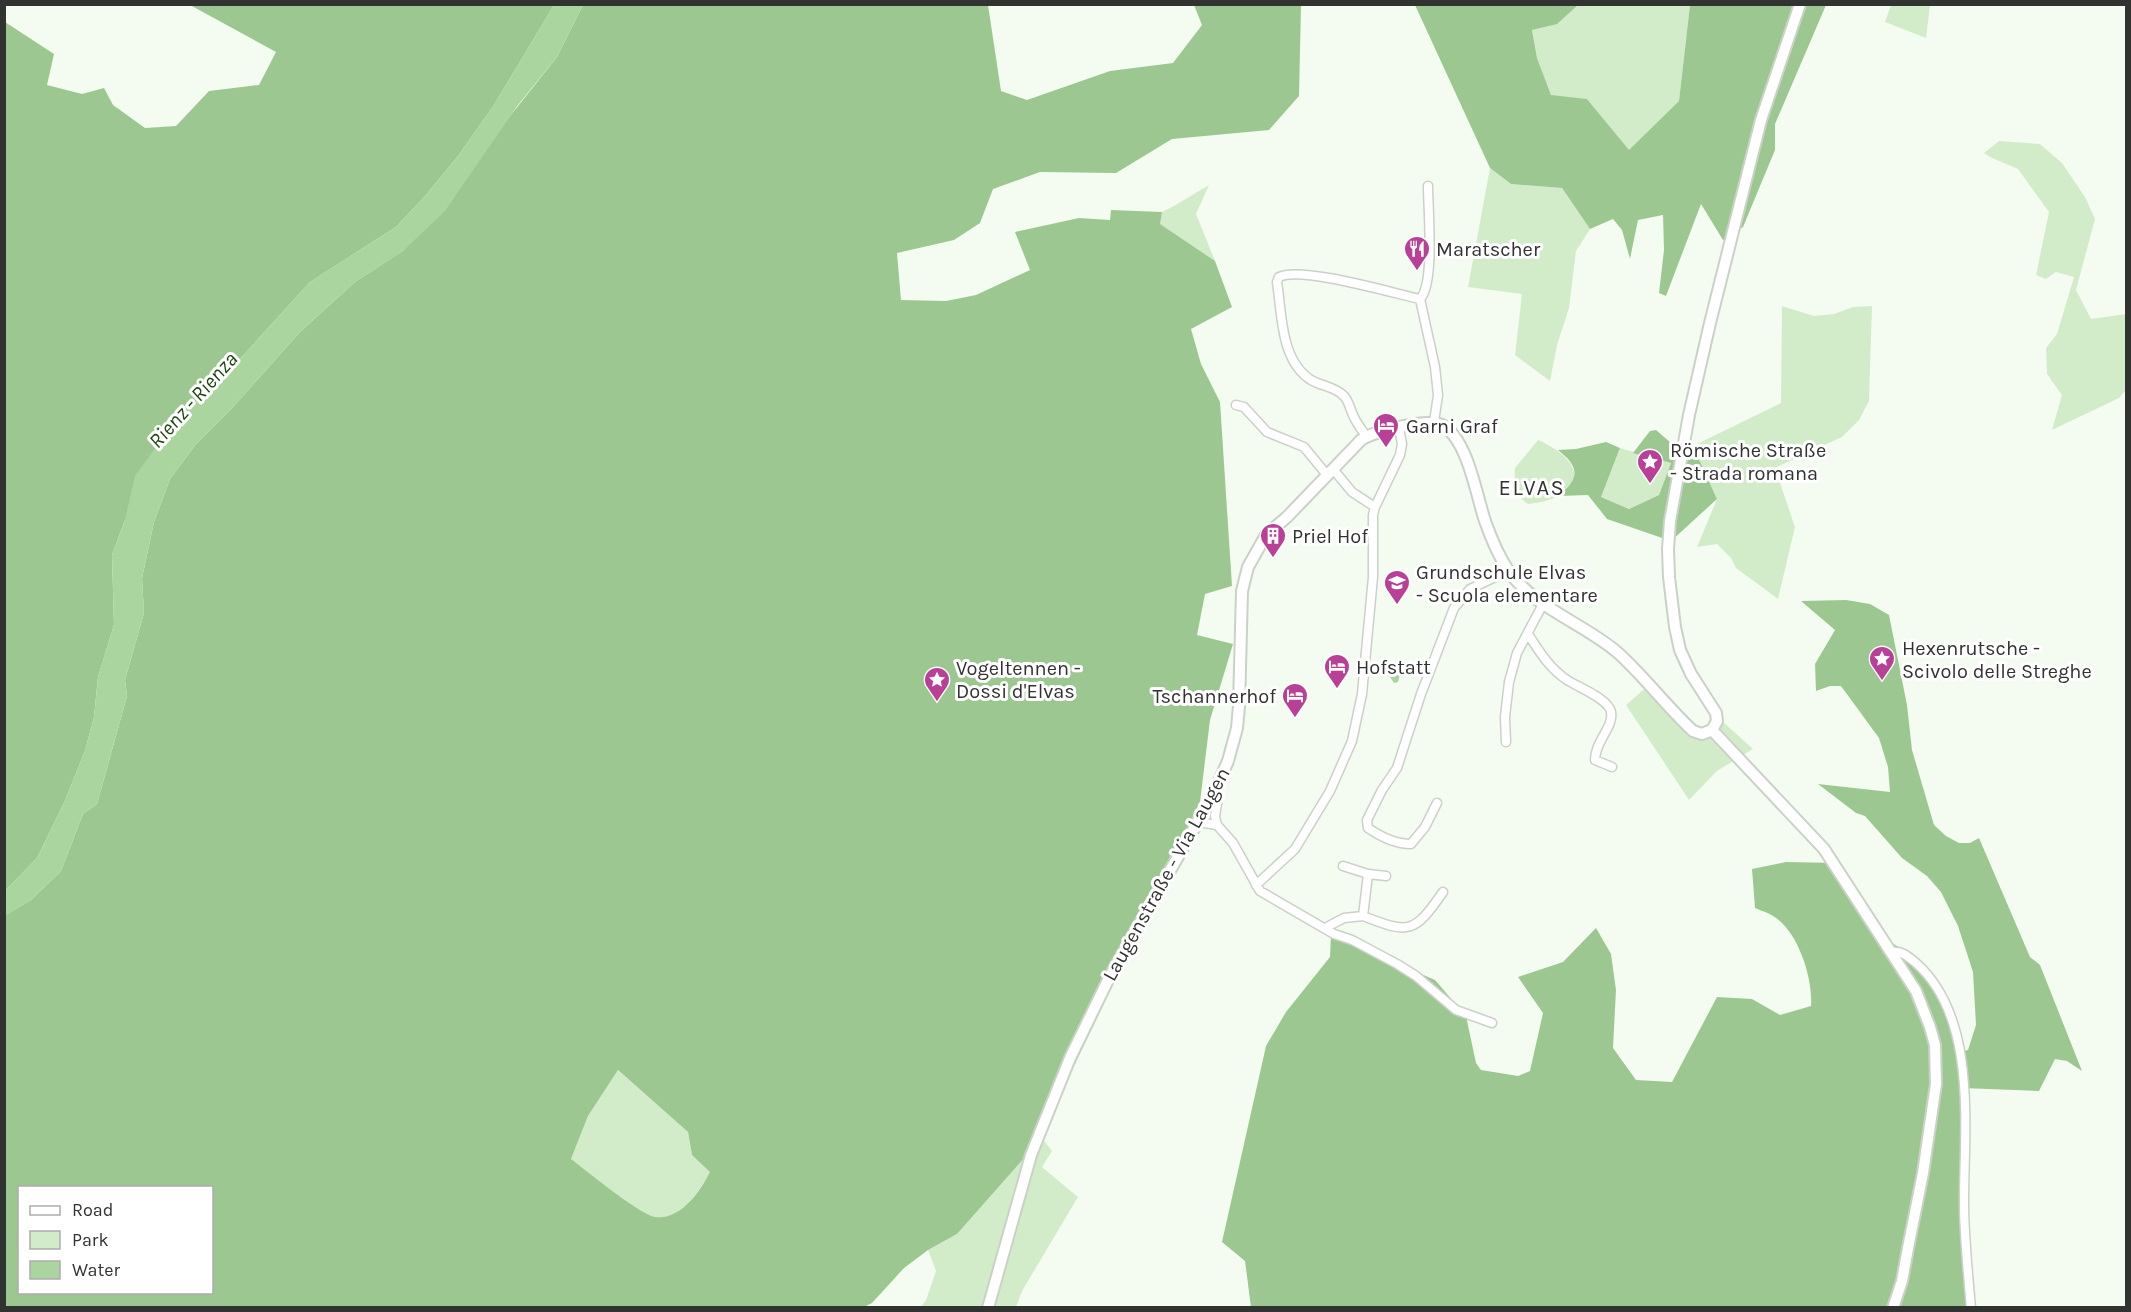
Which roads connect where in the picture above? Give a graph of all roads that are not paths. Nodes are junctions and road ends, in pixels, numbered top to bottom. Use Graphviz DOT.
graph roads {
  1 [pos="1800,4"];
  2 [pos="1428,186"];
  3 [pos="1420,299"];
  4 [pos="1236,405"];
  5 [pos="1434,422"];
  6 [pos="1399,428"];
  7 [pos="1366,436"];
  8 [pos="1330,472"];
  9 [pos="1375,507"];
  10 [pos="1508,571"];
  11 [pos="1543,604"];
  12 [pos="1528,634"];
  13 [pos="1712,730"];
  14 [pos="1506,742"];
  15 [pos="1612,767"];
  16 [pos="1214,795"];
  17 [pos="1437,803"];
  18 [pos="1198,822"];
  19 [pos="1217,825"];
  20 [pos="1343,866"];
  21 [pos="1368,874"];
  22 [pos="1386,876"];
  23 [pos="1256,885"];
  24 [pos="1443,892"];
  25 [pos="1362,916"];
  26 [pos="1325,928"];
  27 [pos="1892,952"];
  28 [pos="1492,1023"];
  29 [pos="988,1308"];
  30 [pos="1893,1308"];
  31 [pos="1971,1308"];
  1 -- 13 [label="street"];
  2 -- 3 [label="street"];
  3 -- 5 [label="street"];
  3 -- 7 [label="street"];
  4 -- 8 [label="street"];
  5 -- 6 [label="street"];
  5 -- 10 [label="street"];
  6 -- 7 [label="street"];
  6 -- 9 [label="street"];
  7 -- 8 [label="street, Laugenstraße - Via Laugen"];
  8 -- 9 [label="street"];
  8 -- 16 [label="street, Laugenstraße - Via Laugen"];
  9 -- 23 [label="street"];
  10 -- 11 [label="street"];
  10 -- 17 [label="street"];
  11 -- 12 [label="street"];
  11 -- 13 [label="street"];
  12 -- 14 [label="street"];
  12 -- 15 [label="street"];
  13 -- 27 [label="street"];
  16 -- 18 [label="street, Laugenstraße - Via Laugen"];
  16 -- 19 [label="street"];
  18 -- 19 [label="street"];
  18 -- 29 [label="street, Laugenstraße - Via Laugen"];
  19 -- 23 [label="street"];
  20 -- 21 [label="street"];
  21 -- 22 [label="street"];
  21 -- 25 [label="street"];
  23 -- 26 [label="street"];
  24 -- 25 [label="street"];
  25 -- 26 [label="street"];
  26 -- 28 [label="street"];
  27 -- 30 [label="street"];
  27 -- 31 [label="street"];
}
